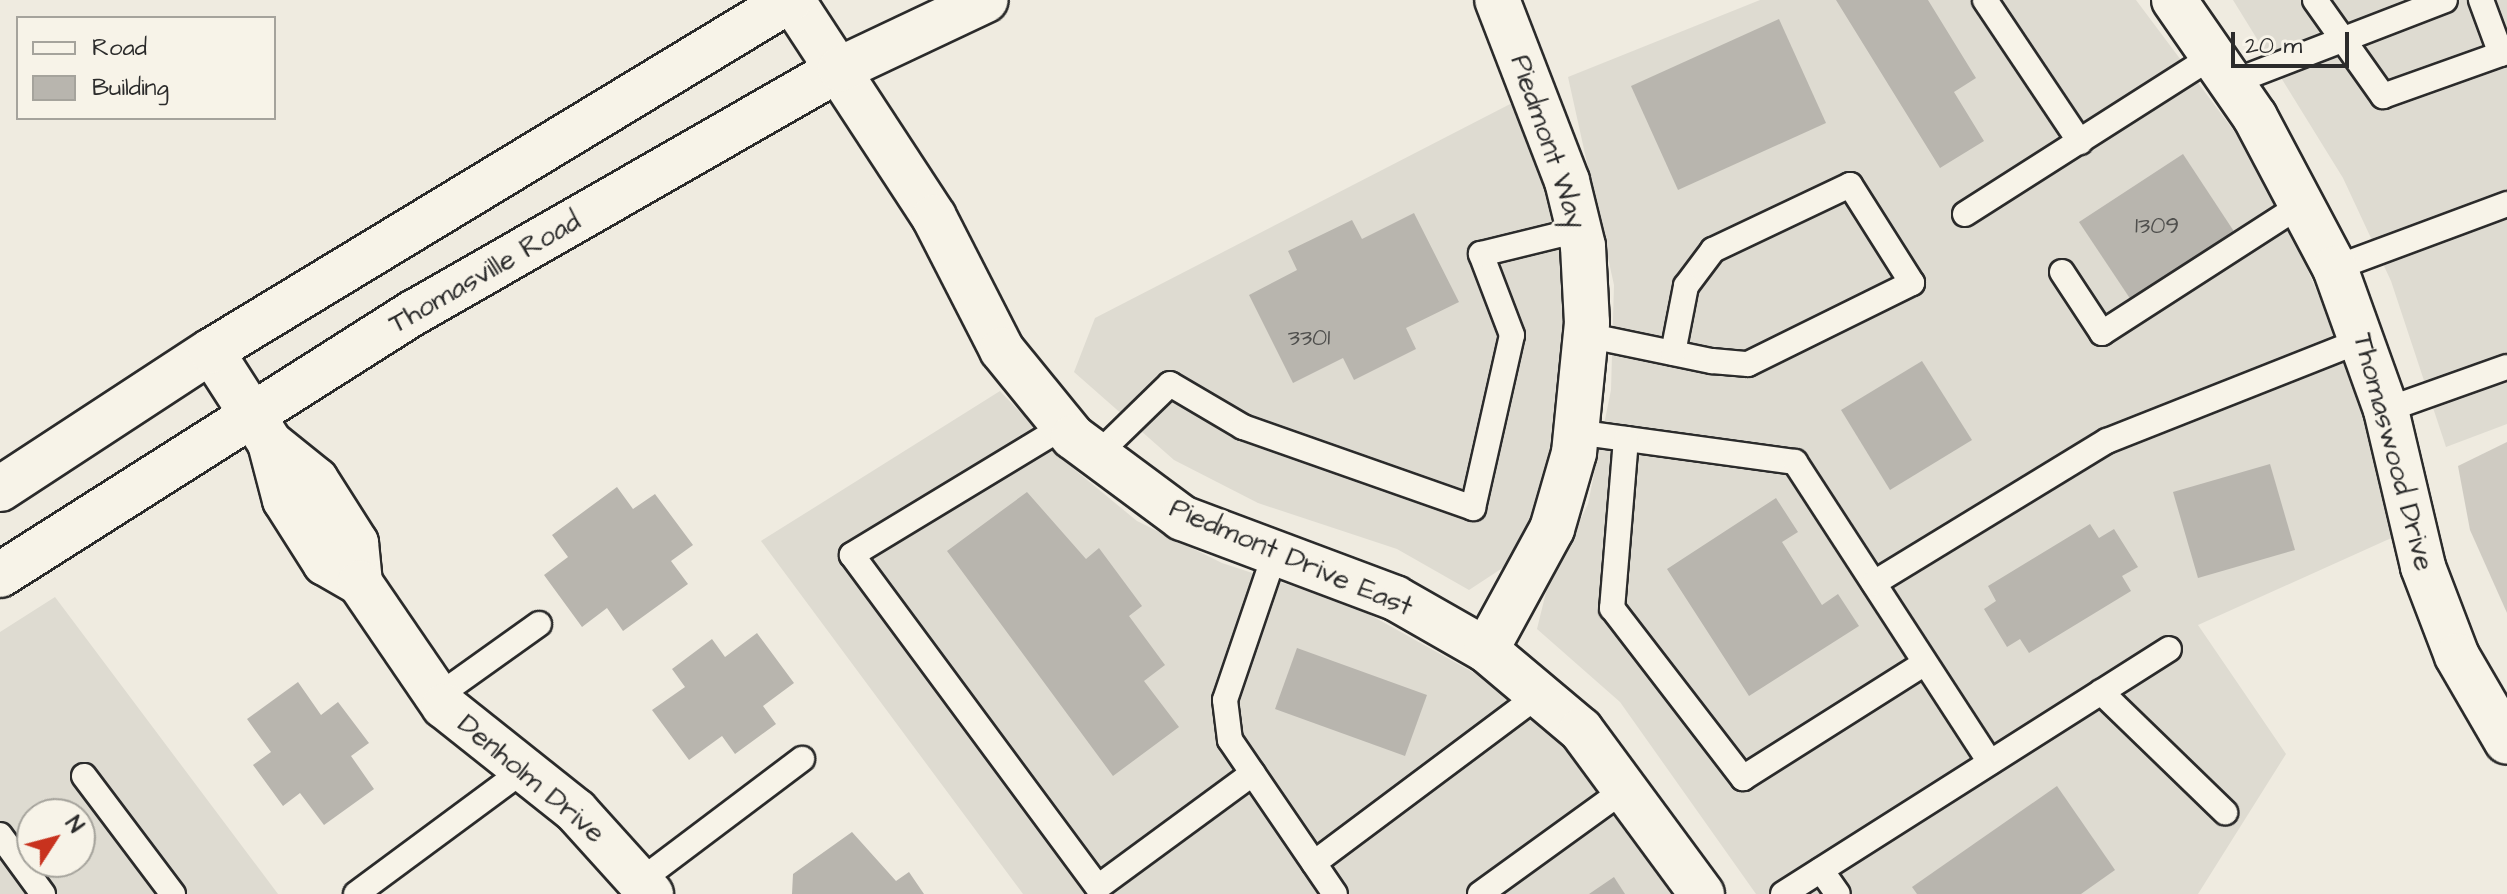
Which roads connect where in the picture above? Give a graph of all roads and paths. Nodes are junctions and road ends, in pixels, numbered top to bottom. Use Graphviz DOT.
graph roads {
  1 [pos="791,0"];
  2 [pos="986,0"];
  3 [pos="1497,0"];
  4 [pos="1985,0"];
  5 [pos="2174,0"];
  6 [pos="2315,0"];
  7 [pos="2445,0"];
  8 [pos="2481,0"];
  9 [pos="2342,39"];
  10 [pos="2224,68"];
  11 [pos="840,69"];
  12 [pos="2080,142"];
  13 [pos="2304,203"];
  14 [pos="2507,204"];
  15 [pos="1965,214"];
  16 [pos="1579,230"];
  17 [pos="2335,268"];
  18 [pos="2062,272"];
  19 [pos="1586,335"];
  20 [pos="2364,339"];
  21 [pos="211,351"];
  22 [pos="1673,353"];
  23 [pos="2507,367"];
  24 [pos="2386,410"];
  25 [pos="1063,427"];
  26 [pos="260,429"];
  27 [pos="1576,432"];
  28 [pos="1626,439"];
  29 [pos="1096,456"];
  30 [pos="0,489"];
  31 [pos="1274,556"];
  32 [pos="0,575"];
  33 [pos="1874,583"];
  34 [pos="539,624"];
  35 [pos="2169,649"];
  36 [pos="1486,650"];
  37 [pos="1925,663"];
  38 [pos="2101,692"];
  39 [pos="1541,693"];
  40 [pos="438,696"];
  41 [pos="2507,742"];
  42 [pos="802,759"];
  43 [pos="1990,762"];
  44 [pos="522,771"];
  45 [pos="1253,773"];
  46 [pos="84,776"];
  47 [pos="1628,787"];
  48 [pos="2225,812"];
  49 [pos="0,835"];
  50 [pos="1314,863"];
  51 [pos="1821,870"];
  52 [pos="645,887"];
  53 [pos="43,894"];
  54 [pos="173,894"];
  55 [pos="356,894"];
  56 [pos="1335,894"];
  57 [pos="1480,894"];
  58 [pos="1702,894"];
  59 [pos="1783,894"];
  60 [pos="1838,894"];
  1 -- 11 [label="street, Piedmont Drive East"];
  1 -- 21 [label="street"];
  2 -- 11 [label="street, Thomasville Road"];
  3 -- 16 [label="street, Piedmont Way"];
  4 -- 12 [label="lane"];
  5 -- 10 [label="street, Thomaswood Drive"];
  6 -- 9 [label="lane"];
  7 -- 9 [label="lane"];
  8 -- 9 [label="lane"];
  9 -- 10 [label="lane"];
  10 -- 12 [label="lane"];
  10 -- 13 [label="street, Thomaswood Drive"];
  11 -- 25 [label="street, Piedmont Drive East"];
  11 -- 26 [label="street, Thomasville Road"];
  12 -- 15 [label="lane"];
  13 -- 17 [label="street, Thomaswood Drive"];
  13 -- 18 [label="lane"];
  14 -- 17 [label="lane"];
  16 -- 19 [label="street, Piedmont Way"];
  16 -- 29 [label="lane"];
  17 -- 20 [label="street, Thomaswood Drive"];
  19 -- 22 [label="lane"];
  19 -- 27 [label="street, Piedmont Way"];
  20 -- 24 [label="street, Thomaswood Drive"];
  20 -- 33 [label="lane"];
  21 -- 26 [label="street, Denholm Drive"];
  21 -- 30 [label="street"];
  22 -- 22 [label="lane"];
  23 -- 24 [label="lane"];
  24 -- 41 [label="street, Thomaswood Drive"];
  25 -- 29 [label="street, Piedmont Drive East"];
  25 -- 45 [label="lane"];
  26 -- 32 [label="street, Thomasville Road"];
  26 -- 40 [label="street, Denholm Drive"];
  27 -- 28 [label="lane"];
  27 -- 36 [label="street, Piedmont Way"];
  28 -- 33 [label="lane"];
  28 -- 37 [label="lane"];
  29 -- 31 [label="street, Piedmont Drive East"];
  31 -- 36 [label="street, Piedmont Drive East"];
  31 -- 45 [label="lane"];
  33 -- 37 [label="lane"];
  34 -- 40 [label="lane"];
  35 -- 38 [label="lane"];
  36 -- 39 [label="street, Piedmont Drive East"];
  37 -- 43 [label="lane"];
  38 -- 43 [label="lane"];
  38 -- 48 [label="lane"];
  39 -- 47 [label="street, Piedmont Drive East"];
  39 -- 50 [label="lane"];
  40 -- 44 [label="street, Denholm Drive"];
  42 -- 52 [label="lane"];
  43 -- 51 [label="lane"];
  44 -- 52 [label="street, Denholm Drive"];
  44 -- 55 [label="lane"];
  45 -- 50 [label="lane"];
  46 -- 54 [label="lane"];
  47 -- 57 [label="lane"];
  47 -- 58 [label="street, Piedmont Drive East"];
  49 -- 53 [label="lane"];
  50 -- 56 [label="lane"];
  51 -- 59 [label="lane"];
  51 -- 60 [label="lane"];
}
